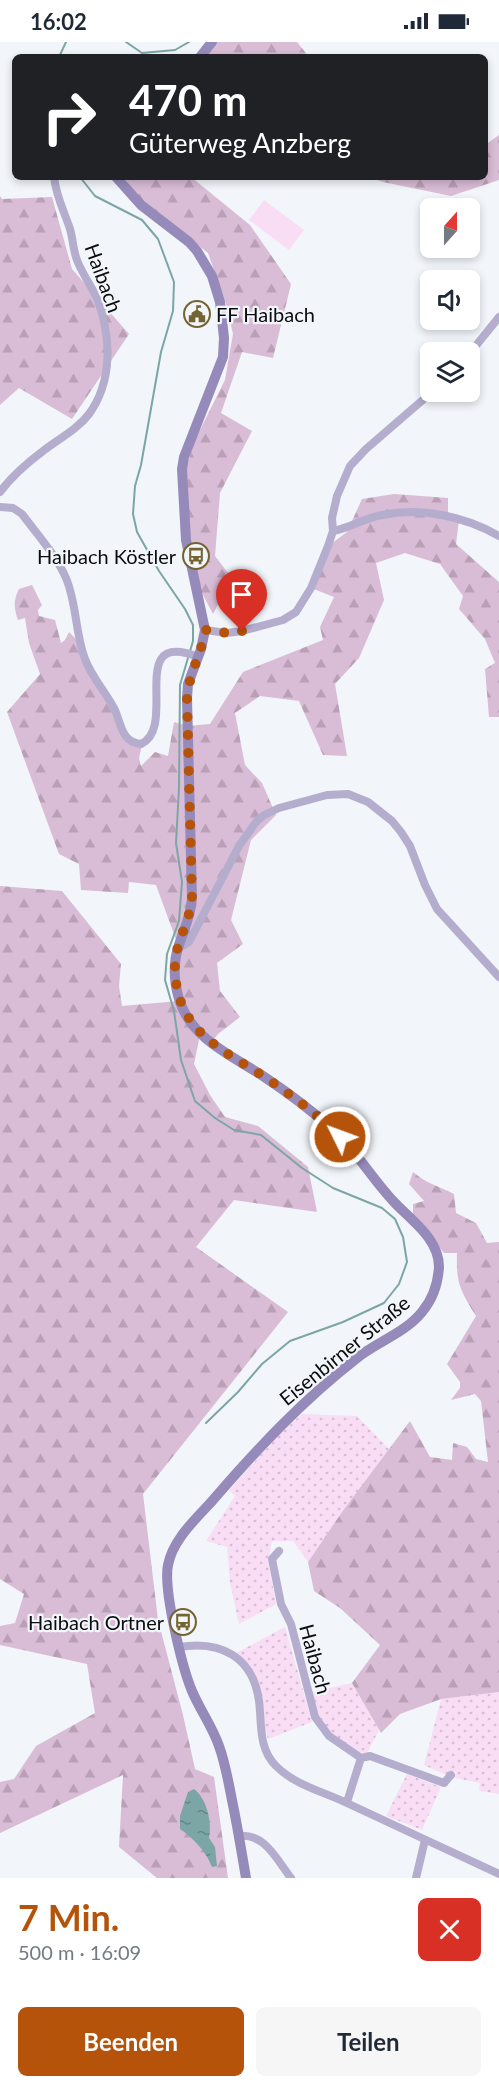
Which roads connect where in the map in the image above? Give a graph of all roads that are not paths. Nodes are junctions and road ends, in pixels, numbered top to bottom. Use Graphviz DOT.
graph roads {
  1 [pos="212,42"];
  2 [pos="202,54"];
  3 [pos="55,180"];
  4 [pos="119,180"];
  5 [pos="499,317"];
  6 [pos="479,342"];
  7 [pos="420,402"];
  8 [pos="0,492"];
  9 [pos="0,507"];
  10 [pos="333,531"];
  11 [pos="499,536"];
  12 [pos="206,630"];
  13 [pos="192,655"];
  14 [pos="178,945"];
  15 [pos="499,977"];
  16 [pos="279,1551"];
  17 [pos="179,1647"];
  18 [pos="361,1758"];
  19 [pos="452,1775"];
  20 [pos="347,1802"];
  21 [pos="239,1836"];
  22 [pos="424,1840"];
  23 [pos="499,1874"];
  24 [pos="246,1878"];
  25 [pos="291,1878"];
  26 [pos="416,1878"];
  1 -- 2 [label="main road"];
  3 -- 8 [label="street, Haibach"];
  4 -- 12 [label="main road, Eisenbirner Straße"];
  5 -- 6 [label="street"];
  7 -- 10 [label="street"];
  9 -- 13 [label="street"];
  10 -- 11 [label="street"];
  10 -- 12 [label="street"];
  12 -- 13 [label="main road, Eisenbirner Straße"];
  13 -- 14 [label="main road, Eisenbirner Straße"];
  14 -- 15 [label="street"];
  14 -- 17 [label="main road, Eisenbirner Straße"];
  16 -- 18 [label="street, Haibach"];
  17 -- 20 [label="street"];
  17 -- 21 [label="main road, Eisenbirner Straße"];
  18 -- 19 [label="street, Haibach"];
  18 -- 20 [label="street"];
  20 -- 22 [label="street"];
  21 -- 24 [label="main road, Eisenbirner Straße"];
  21 -- 25 [label="street"];
  22 -- 23 [label="street"];
  22 -- 26 [label="street"];
}
